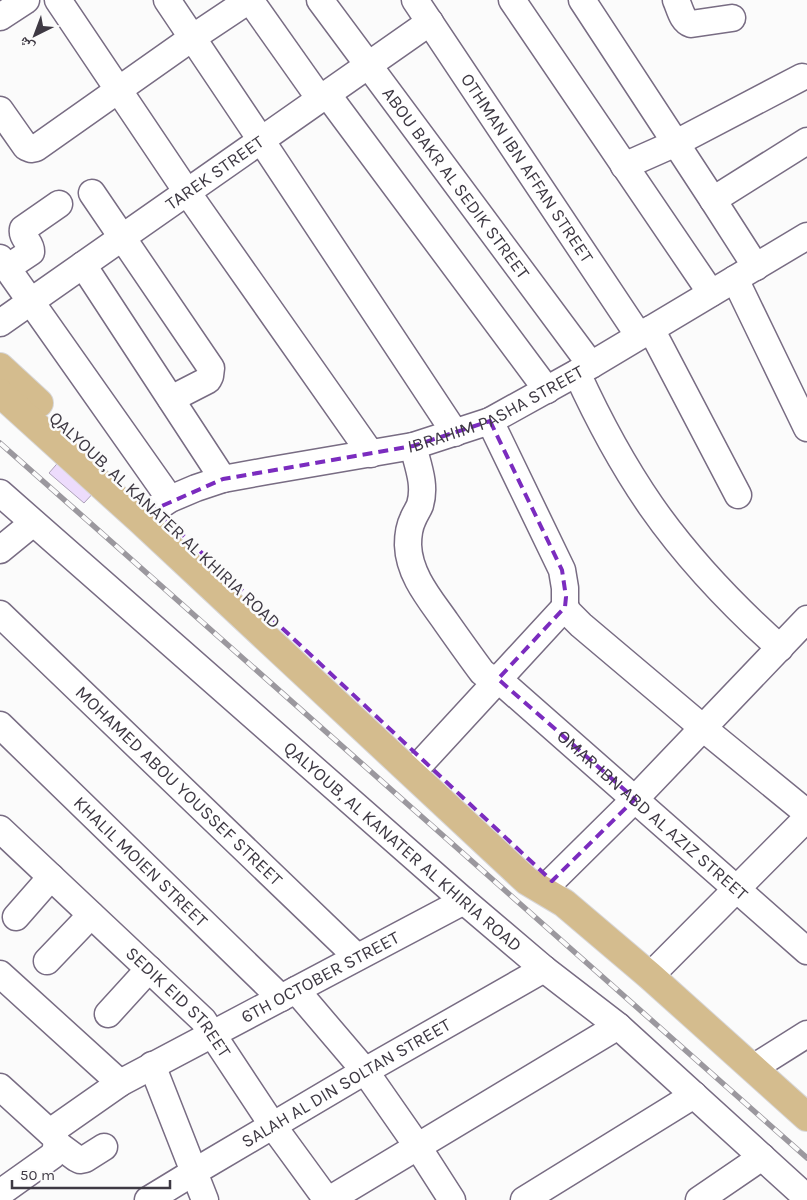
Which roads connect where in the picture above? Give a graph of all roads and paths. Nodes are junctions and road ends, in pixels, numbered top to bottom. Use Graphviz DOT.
graph roads {
  1 [pos="26,0"];
  2 [pos="58,0"];
  3 [pos="167,0"];
  4 [pos="249,0"];
  5 [pos="320,0"];
  6 [pos="415,0"];
  7 [pos="512,0"];
  8 [pos="582,0"];
  9 [pos="676,0"];
  10 [pos="0,17"];
  11 [pos="732,18"];
  12 [pos="430,22"];
  13 [pos="192,38"];
  14 [pos="368,65"];
  15 [pos="802,77"];
  16 [pos="119,90"];
  17 [pos="323,97"];
  18 [pos="0,110"];
  19 [pos="261,140"];
  20 [pos="807,141"];
  21 [pos="676,143"];
  22 [pos="624,166"];
  23 [pos="187,192"];
  24 [pos="92,193"];
  25 [pos="713,200"];
  26 [pos="59,204"];
  27 [pos="123,237"];
  28 [pos="805,241"];
  29 [pos="3,263"];
  30 [pos="83,265"];
  31 [pos="745,273"];
  32 [pos="711,293"];
  33 [pos="30,302"];
  34 [pos="0,323"];
  35 [pos="645,333"];
  36 [pos="0,367"];
  37 [pos="584,369"];
  38 [pos="547,390"];
  39 [pos="0,393"];
  40 [pos="171,400"];
  41 [pos="490,421"];
  42 [pos="807,428"];
  43 [pos="455,433"];
  44 [pos="413,446"];
  45 [pos="371,454"];
  46 [pos="223,479"];
  47 [pos="0,493"];
  48 [pos="738,495"];
  49 [pos="162,504"];
  50 [pos="33,523"];
  51 [pos="0,550"];
  52 [pos="565,607"];
  53 [pos="0,614"];
  54 [pos="807,619"];
  55 [pos="780,648"];
  56 [pos="498,679"];
  57 [pos="0,725"];
  58 [pos="703,728"];
  59 [pos="423,762"];
  60 [pos="635,799"];
  61 [pos="807,813"];
  62 [pos="807,818"];
  63 [pos="4,841"];
  64 [pos="51,877"];
  65 [pos="737,889"];
  66 [pos="558,892"];
  67 [pos="464,901"];
  68 [pos="92,915"];
  69 [pos="16,917"];
  70 [pos="807,951"];
  71 [pos="357,956"];
  72 [pos="47,961"];
  73 [pos="149,969"];
  74 [pos="544,969"];
  75 [pos="0,974"];
  76 [pos="650,976"];
  77 [pos="288,994"];
  78 [pos="108,1014"];
  79 [pos="618,1026"];
  80 [pos="212,1034"];
  81 [pos="807,1034"];
  82 [pos="152,1065"];
  83 [pos="753,1068"];
  84 [pos="365,1072"];
  85 [pos="120,1083"];
  86 [pos="0,1087"];
  87 [pos="694,1095"];
  88 [pos="807,1117"];
  89 [pos="273,1126"];
  90 [pos="54,1138"];
  91 [pos="104,1146"];
  92 [pos="418,1147"];
  93 [pos="762,1157"];
  94 [pos="194,1172"];
  95 [pos="0,1193"];
  96 [pos="807,1198"];
  97 [pos="148,1200"];
  98 [pos="205,1200"];
  99 [pos="328,1200"];
  100 [pos="452,1200"];
  101 [pos="524,1200"];
  102 [pos="699,1200"];
  1 -- 10 [label="street"];
  2 -- 16 [label="street"];
  3 -- 13 [label="street"];
  4 -- 13 [label="street"];
  4 -- 17 [label="street"];
  5 -- 14 [label="street, ABOU BAKR AL SEDIK STREET"];
  6 -- 12 [label="street, OTHMAN IBN AFFAN STREET"];
  7 -- 22 [label="street"];
  8 -- 21 [label="street"];
  9 -- 11 [label="street"];
  12 -- 14 [label="street, TAREK STREET"];
  12 -- 35 [label="street, OTHMAN IBN AFFAN STREET"];
  13 -- 16 [label="street"];
  13 -- 19 [label="street"];
  14 -- 17 [label="street, TAREK STREET"];
  14 -- 37 [label="street, ABOU BAKR AL SEDIK STREET"];
  15 -- 21 [label="street"];
  16 -- 18 [label="street"];
  16 -- 23 [label="street"];
  17 -- 19 [label="street, TAREK STREET"];
  17 -- 38 [label="street"];
  19 -- 23 [label="street, TAREK STREET"];
  19 -- 43 [label="street"];
  20 -- 25 [label="street"];
  21 -- 22 [label="street"];
  21 -- 25 [label="street"];
  22 -- 32 [label="street"];
  23 -- 27 [label="street, TAREK STREET"];
  23 -- 45 [label="street"];
  24 -- 27 [label="street"];
  25 -- 31 [label="street"];
  26 -- 29 [label="street"];
  27 -- 30 [label="street, TAREK STREET"];
  27 -- 40 [label="street"];
  28 -- 31 [label="street, IBRAHIM PASHA STREET"];
  29 -- 33 [label="street"];
  30 -- 33 [label="street, TAREK STREET"];
  30 -- 40 [label="street"];
  31 -- 32 [label="street, IBRAHIM PASHA STREET"];
  31 -- 42 [label="street"];
  32 -- 35 [label="street, IBRAHIM PASHA STREET"];
  33 -- 34 [label="street, TAREK STREET"];
  33 -- 49 [label="street"];
  35 -- 37 [label="street, IBRAHIM PASHA STREET"];
  35 -- 48 [label="street, OTHMAN IBN AFFAN STREET"];
  36 -- 49 [label="main road, QALYOUB, AL KANATER AL KHIRIA ROAD"];
  37 -- 38 [label="street, IBRAHIM PASHA STREET"];
  37 -- 55 [label="street, ABOU BAKR AL SEDIK STREET"];
  38 -- 41 [label="street, IBRAHIM PASHA STREET"];
  39 -- 66 [label="main road, QALYOUB, AL KANATER AL KHIRIA ROAD"];
  40 -- 46 [label="street"];
  41 -- 43 [label="street, IBRAHIM PASHA STREET"];
  41 -- 52 [label="street"];
  43 -- 44 [label="street, IBRAHIM PASHA STREET"];
  44 -- 45 [label="street, IBRAHIM PASHA STREET"];
  44 -- 56 [label="street, OMAR IBN ABD AL AZIZ STREET"];
  45 -- 46 [label="street, IBRAHIM PASHA STREET"];
  46 -- 49 [label="street, IBRAHIM PASHA STREET"];
  47 -- 50 [label="street, QALYOUB, AL KANATER AL KHIRIA ROAD"];
  49 -- 59 [label="main road, QALYOUB, AL KANATER AL KHIRIA ROAD"];
  50 -- 51 [label="street"];
  50 -- 67 [label="street, QALYOUB, AL KANATER AL KHIRIA ROAD"];
  52 -- 56 [label="street"];
  52 -- 58 [label="street"];
  53 -- 71 [label="street, MOHAMED ABOU YOUSSEF STREET"];
  54 -- 55 [label="street"];
  55 -- 58 [label="street"];
  56 -- 59 [label="street"];
  56 -- 60 [label="street, OMAR IBN ABD AL AZIZ STREET"];
  57 -- 77 [label="street, KHALIL MOIEN STREET"];
  58 -- 60 [label="street"];
  58 -- 61 [label="street"];
  59 -- 66 [label="main road, QALYOUB, AL KANATER AL KHIRIA ROAD"];
  60 -- 65 [label="street, OMAR IBN ABD AL AZIZ STREET"];
  60 -- 66 [label="street"];
  62 -- 65 [label="street"];
  63 -- 64 [label="street, SEDIK EID STREET"];
  64 -- 68 [label="street, SEDIK EID STREET"];
  64 -- 69 [label="street"];
  65 -- 70 [label="street, OMAR IBN ABD AL AZIZ STREET"];
  65 -- 76 [label="street"];
  66 -- 76 [label="main road, QALYOUB, AL KANATER AL KHIRIA ROAD"];
  67 -- 71 [label="street, 6TH OCTOBER STREET"];
  67 -- 74 [label="street, QALYOUB, AL KANATER AL KHIRIA ROAD"];
  68 -- 72 [label="street"];
  68 -- 73 [label="street, SEDIK EID STREET"];
  71 -- 77 [label="street, 6TH OCTOBER STREET"];
  73 -- 78 [label="street"];
  73 -- 80 [label="street, SEDIK EID STREET"];
  74 -- 79 [label="street, QALYOUB, AL KANATER AL KHIRIA ROAD"];
  74 -- 84 [label="street, SALAH AL DIN SOLTAN STREET"];
  75 -- 85 [label="street"];
  76 -- 83 [label="main road, QALYOUB, AL KANATER AL KHIRIA ROAD"];
  77 -- 80 [label="street, 6TH OCTOBER STREET"];
  77 -- 84 [label="street, KHALIL MOIEN STREET"];
  79 -- 87 [label="street, QALYOUB, AL KANATER AL KHIRIA ROAD"];
  79 -- 92 [label="street"];
  80 -- 82 [label="street, 6TH OCTOBER STREET"];
  80 -- 89 [label="street, SEDIK EID STREET"];
  81 -- 83 [label="street"];
  82 -- 85 [label="street, 6TH OCTOBER STREET"];
  82 -- 94 [label="street"];
  83 -- 88 [label="main road, QALYOUB, AL KANATER AL KHIRIA ROAD"];
  84 -- 89 [label="street, SALAH AL DIN SOLTAN STREET"];
  84 -- 92 [label="street, KHALIL MOIEN STREET"];
  85 -- 90 [label="street, 6TH OCTOBER STREET"];
  86 -- 90 [label="street"];
  87 -- 93 [label="street, QALYOUB, AL KANATER AL KHIRIA ROAD"];
  87 -- 101 [label="street"];
  89 -- 94 [label="street, SALAH AL DIN SOLTAN STREET"];
  89 -- 99 [label="street, SEDIK EID STREET"];
  90 -- 91 [label="street"];
  90 -- 95 [label="street, 6TH OCTOBER STREET"];
  92 -- 99 [label="street"];
  92 -- 100 [label="street, KHALIL MOIEN STREET"];
  93 -- 96 [label="street, QALYOUB, AL KANATER AL KHIRIA ROAD"];
  93 -- 102 [label="street"];
  94 -- 97 [label="street, SALAH AL DIN SOLTAN STREET"];
  94 -- 98 [label="street"];
}
